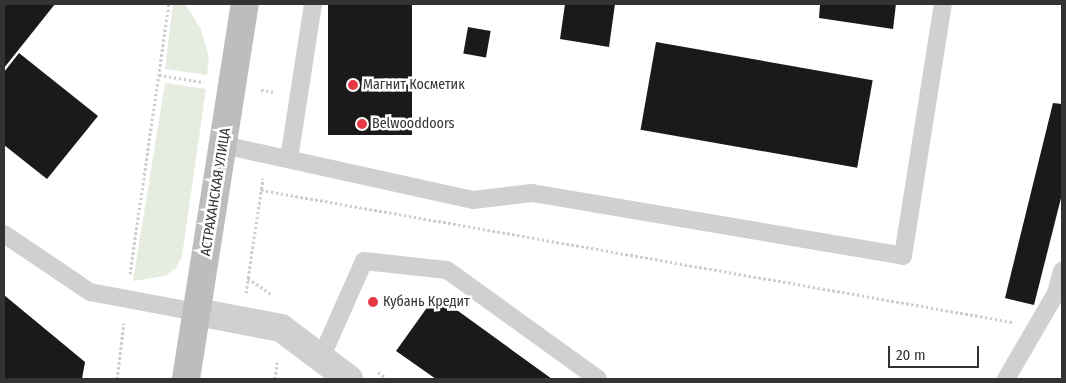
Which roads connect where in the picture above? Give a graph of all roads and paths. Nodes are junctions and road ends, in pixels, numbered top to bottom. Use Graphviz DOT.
graph roads {
  1 [pos="169,4"];
  2 [pos="245,4"];
  3 [pos="313,4"];
  4 [pos="943,4"];
  5 [pos="223,145"];
  6 [pos="289,159"];
  7 [pos="261,190"];
  8 [pos="4,234"];
  9 [pos="1062,271"];
  10 [pos="126,299"];
  11 [pos="196,312"];
  12 [pos="1037,327"];
  13 [pos="321,358"];
  14 [pos="117,379"];
  15 [pos="186,379"];
  16 [pos="350,379"];
  17 [pos="598,379"];
  18 [pos="1006,379"];
  1 -- 10 [label="path"];
  2 -- 5 [label="street, АСТРАХАНСКАЯ УЛИЦА"];
  3 -- 6 [label="lane"];
  4 -- 6 [label="lane"];
  5 -- 6 [label="lane"];
  5 -- 11 [label="street, АСТРАХАНСКАЯ УЛИЦА"];
  7 -- 12 [label="path"];
  8 -- 10 [label="lane"];
  9 -- 12 [label="lane"];
  10 -- 11 [label="lane"];
  10 -- 14 [label="path"];
  11 -- 13 [label="street"];
  11 -- 15 [label="street, АСТРАХАНСКАЯ УЛИЦА"];
  12 -- 18 [label="lane"];
  13 -- 16 [label="street"];
  13 -- 17 [label="lane"];
}
